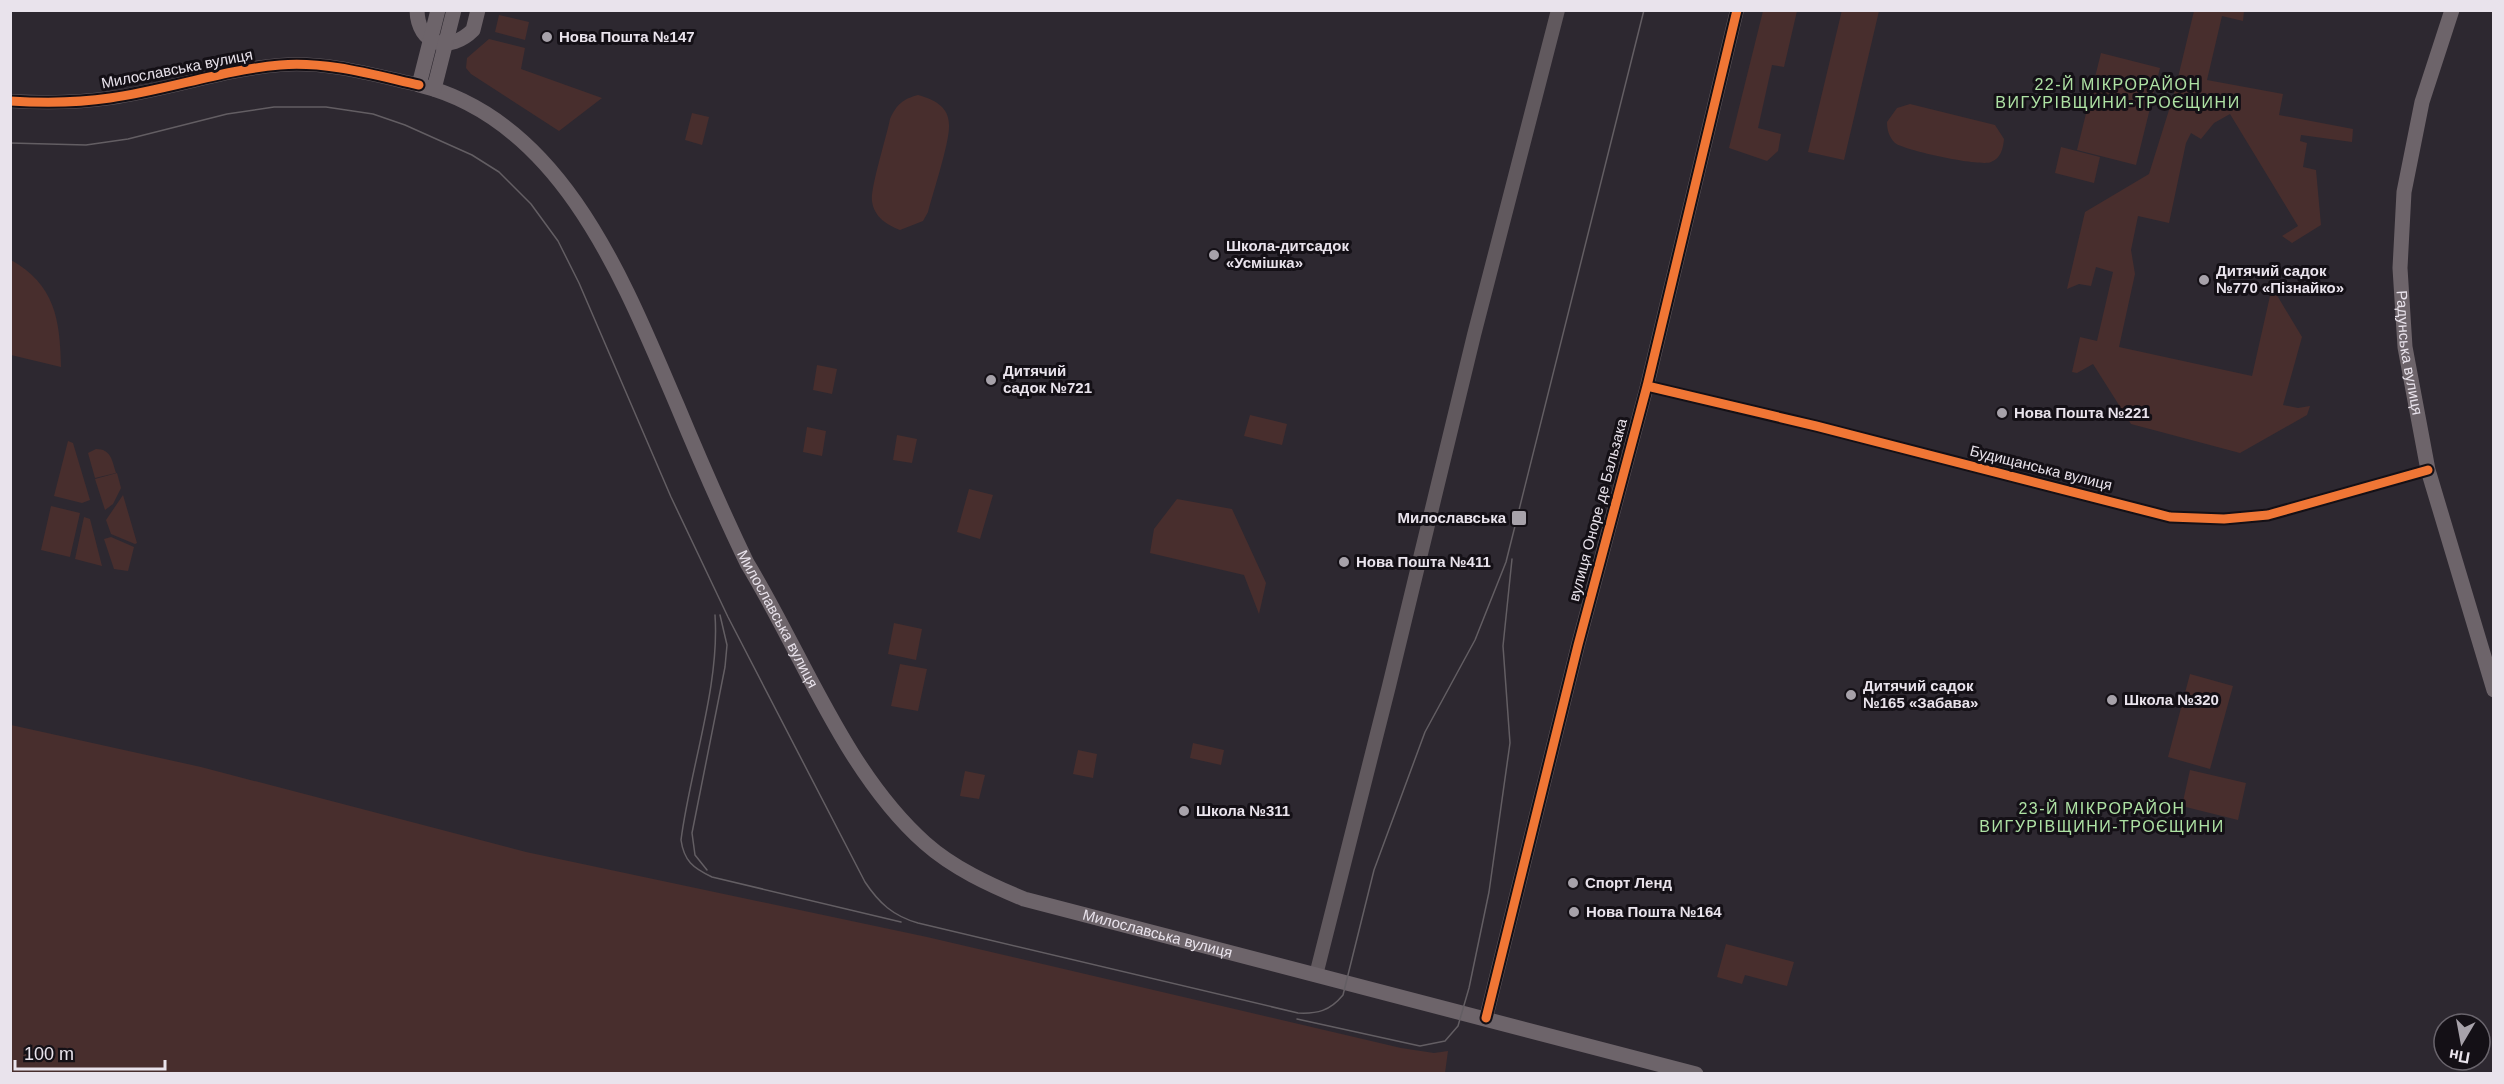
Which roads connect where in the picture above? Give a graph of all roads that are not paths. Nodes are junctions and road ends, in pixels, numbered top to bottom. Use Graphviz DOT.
graph roads {
  1 [pos="417,10"];
  2 [pos="438,10"];
  3 [pos="454,10"];
  4 [pos="478,10"];
  5 [pos="1558,10"];
  6 [pos="1737,10"];
  7 [pos="2452,10"];
  8 [pos="438,42"];
  9 [pos="427,87"];
  10 [pos="10,101"];
  11 [pos="1647,386"];
  12 [pos="2428,470"];
  13 [pos="2493,690"];
  14 [pos="1316,975"];
  15 [pos="1486,1018"];
  16 [pos="1696,1074"];
  1 -- 8 [label="main road"];
  2 -- 8 [label="main road"];
  3 -- 8 [label="main road"];
  4 -- 8 [label="main road"];
  5 -- 14 [label="street"];
  6 -- 11 [label="street, вулиця Оноре де Бальзака"];
  7 -- 12 [label="main road, Радунська вулиця"];
  8 -- 9 [label="main road"];
  9 -- 10 [label="street, Милославська вулиця"];
  9 -- 14 [label="main road, Милославська вулиця"];
  11 -- 12 [label="street, Будищанська вулиця"];
  11 -- 15 [label="street, вулиця Оноре де Бальзака"];
  12 -- 13 [label="main road, Радунська вулиця"];
  14 -- 15 [label="main road, Милославська вулиця"];
  15 -- 16 [label="main road, Милославська вулиця"];
}
